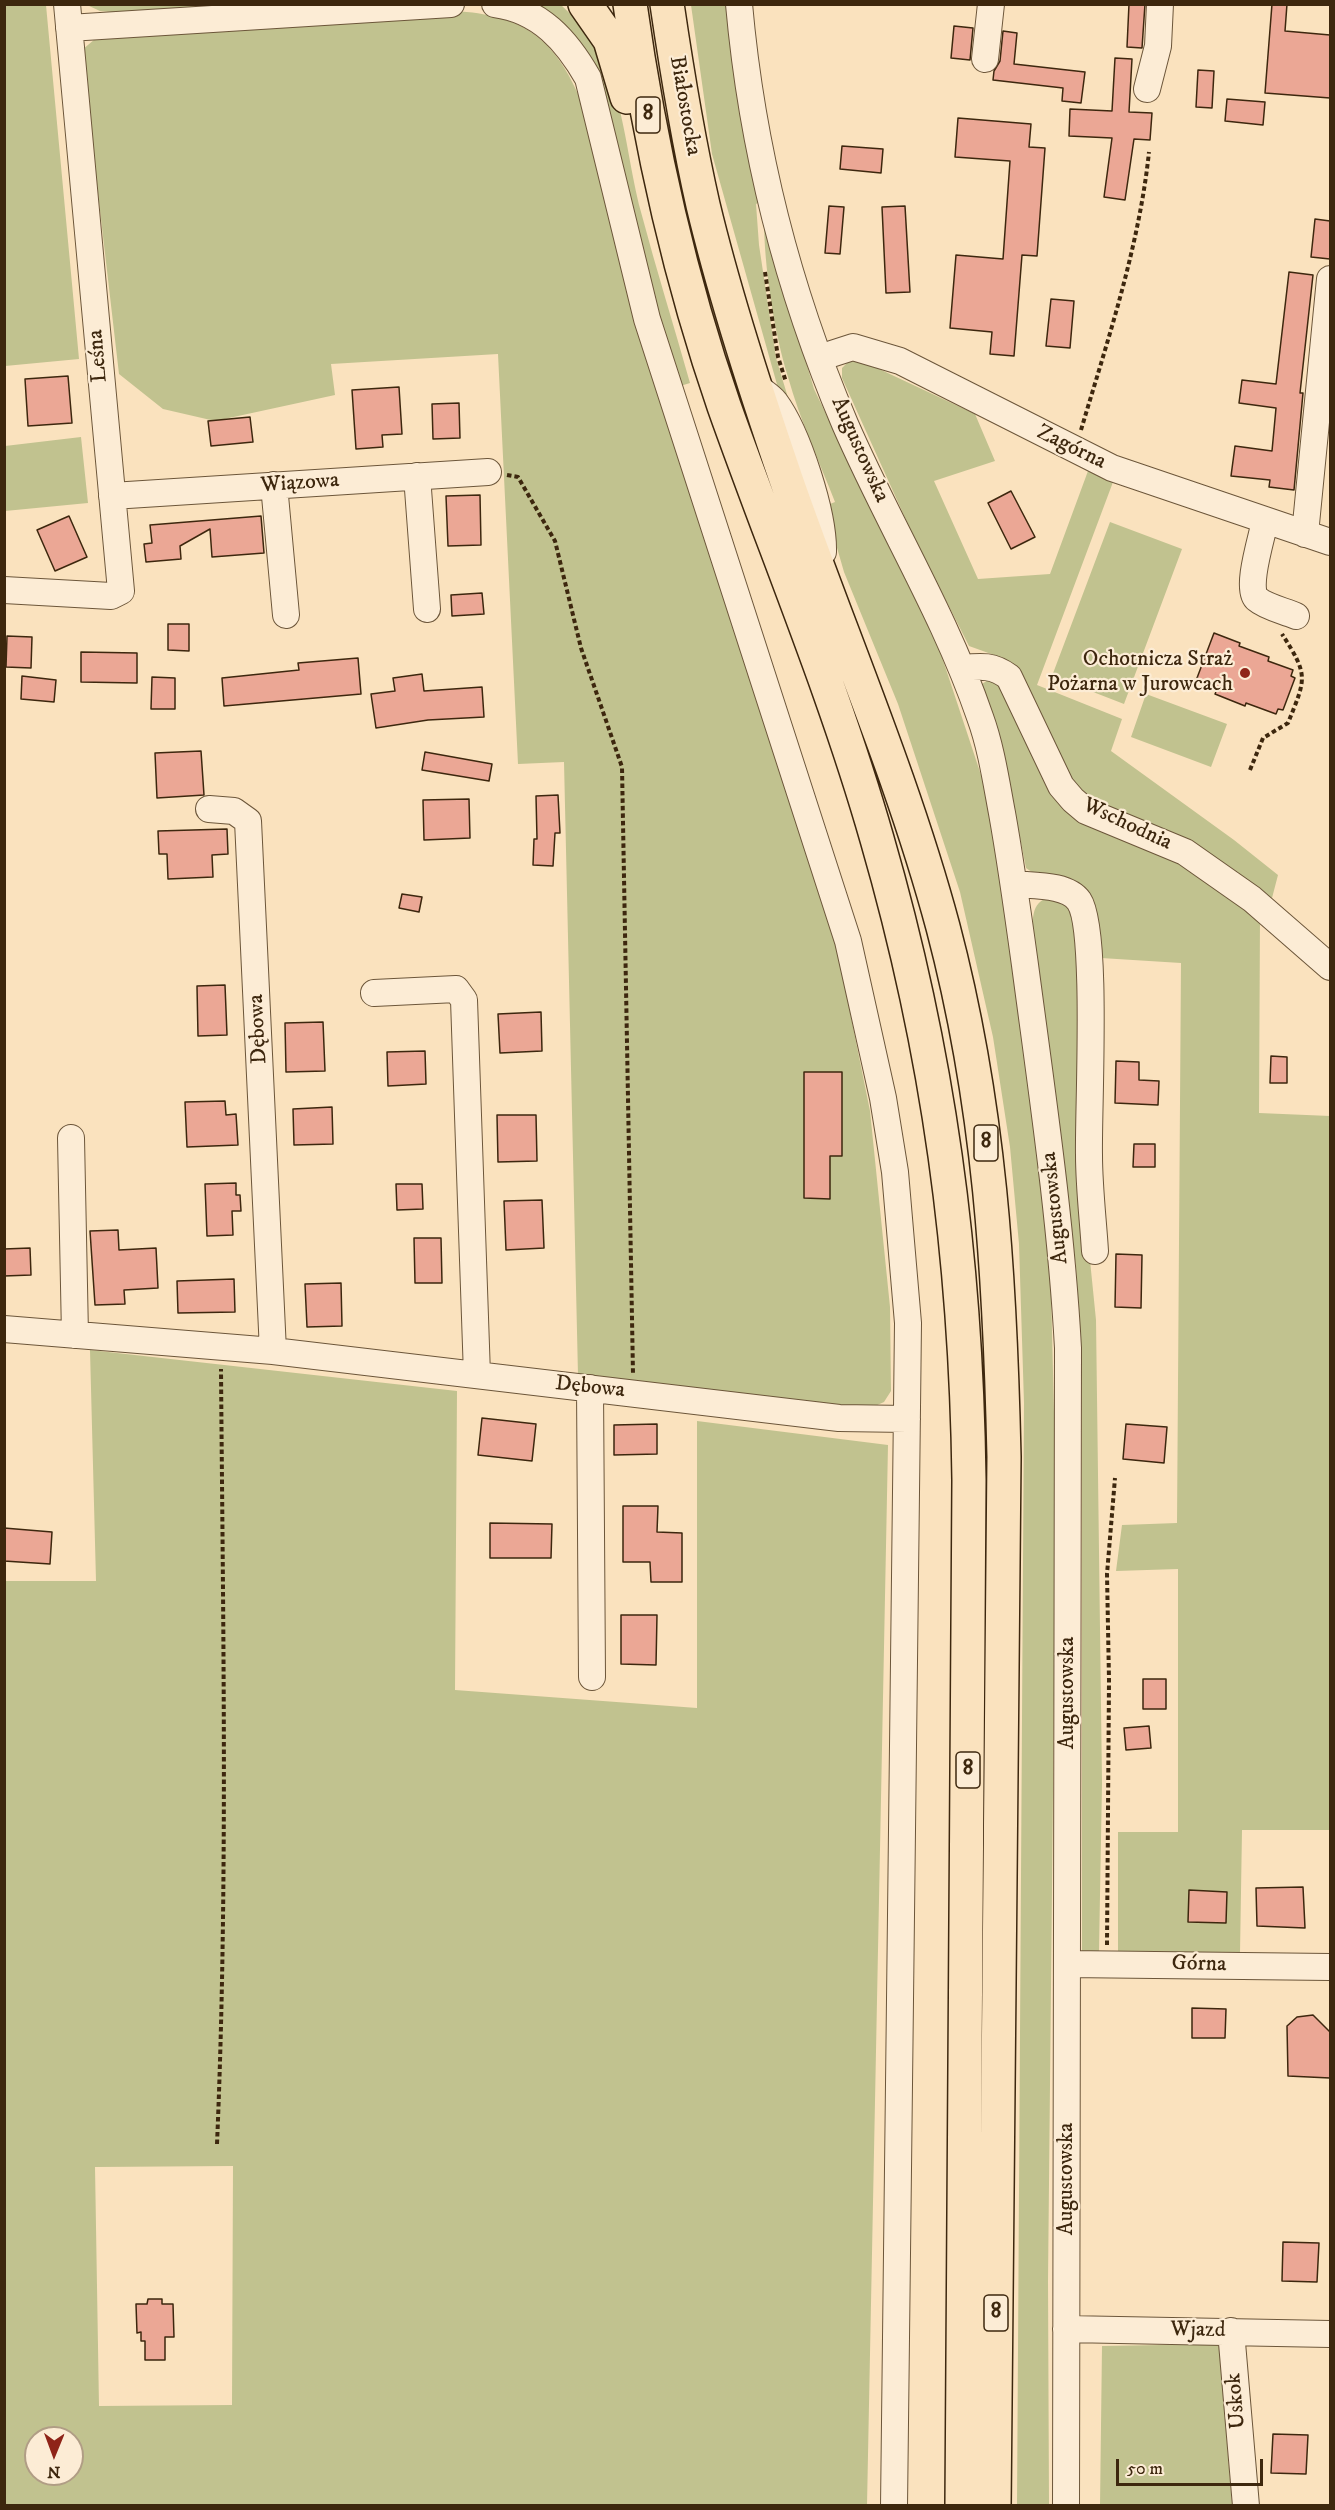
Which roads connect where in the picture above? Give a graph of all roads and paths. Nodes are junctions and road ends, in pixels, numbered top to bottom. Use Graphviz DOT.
graph roads {
  1 [pos="450,4"];
  2 [pos="495,4"];
  3 [pos="585,4"];
  4 [pos="667,4"];
  5 [pos="739,4"];
  6 [pos="991,4"];
  7 [pos="1160,4"];
  8 [pos="631,6"];
  9 [pos="68,16"];
  10 [pos="985,59"];
  11 [pos="1147,89"];
  12 [pos="1149,152"];
  13 [pos="671,221"];
  14 [pos="765,267"];
  15 [pos="1330,279"];
  16 [pos="819,358"];
  17 [pos="789,389"];
  18 [pos="1075,451"];
  19 [pos="488,472"];
  20 [pos="417,476"];
  21 [pos="274,486"];
  22 [pos="112,496"];
  23 [pos="1264,521"];
  24 [pos="1305,534"];
  25 [pos="1330,542"];
  26 [pos="4,590"];
  27 [pos="427,609"];
  28 [pos="1289,613"];
  29 [pos="286,615"];
  30 [pos="962,668"];
  31 [pos="1250,770"];
  32 [pos="209,809"];
  33 [pos="1014,884"];
  34 [pos="1330,967"];
  35 [pos="374,993"];
  36 [pos="71,1138"];
  37 [pos="1095,1251"];
  38 [pos="4,1329"];
  39 [pos="75,1335"];
  40 [pos="221,1347"];
  41 [pos="273,1351"];
  42 [pos="477,1375"];
  43 [pos="590,1388"];
  44 [pos="633,1393"];
  45 [pos="907,1419"];
  46 [pos="1115,1478"];
  47 [pos="592,1677"];
  48 [pos="1068,1964"];
  49 [pos="1107,1964"];
  50 [pos="1330,1967"];
  51 [pos="217,2144"];
  52 [pos="1066,2329"];
  53 [pos="1231,2331"];
  54 [pos="1330,2334"];
  55 [pos="894,2505"];
  56 [pos="962,2505"];
  57 [pos="994,2505"];
  58 [pos="1066,2505"];
  59 [pos="1246,2505"];
  1 -- 9 [label="street"];
  2 -- 45 [label="street"];
  3 -- 13 [label="highway"];
  4 -- 57 [label="highway, Białostocka / 8"];
  5 -- 16 [label="street, Augustowska"];
  6 -- 10 [label="street"];
  7 -- 11 [label="street"];
  8 -- 13 [label="highway, 8"];
  9 -- 22 [label="street, Leśna"];
  12 -- 18 [label="path"];
  13 -- 56 [label="highway, 8"];
  14 -- 17 [label="path"];
  15 -- 24 [label="street"];
  16 -- 18 [label="street, Zagórna"];
  16 -- 30 [label="street, Augustowska"];
  18 -- 23 [label="street, Zagórna"];
  19 -- 20 [label="street, Wiązowa"];
  19 -- 44 [label="path"];
  20 -- 21 [label="street, Wiązowa"];
  20 -- 27 [label="street"];
  21 -- 22 [label="street, Wiązowa"];
  21 -- 29 [label="street"];
  22 -- 26 [label="street, Leśna"];
  23 -- 24 [label="street, Zagórna"];
  23 -- 28 [label="street"];
  24 -- 25 [label="street, Zagórna"];
  28 -- 31 [label="path"];
  30 -- 33 [label="street, Augustowska"];
  30 -- 34 [label="street, Wschodnia"];
  32 -- 41 [label="street, Dębowa"];
  33 -- 37 [label="street, Augustowska"];
  33 -- 48 [label="street, Augustowska"];
  35 -- 42 [label="street"];
  36 -- 39 [label="street"];
  38 -- 39 [label="street, Dębowa"];
  39 -- 40 [label="street, Dębowa"];
  40 -- 41 [label="street, Dębowa"];
  40 -- 51 [label="path"];
  41 -- 42 [label="street, Dębowa"];
  42 -- 43 [label="street, Dębowa"];
  43 -- 44 [label="street, Dębowa"];
  43 -- 47 [label="street"];
  44 -- 45 [label="street, Dębowa"];
  45 -- 55 [label="street"];
  46 -- 49 [label="path"];
  48 -- 49 [label="street, Górna"];
  48 -- 52 [label="street, Augustowska"];
  49 -- 50 [label="street, Górna"];
  52 -- 53 [label="street, Wjazd"];
  52 -- 58 [label="street, Augustowska"];
  53 -- 54 [label="street, Wjazd"];
  53 -- 59 [label="street, Uskok"];
}
